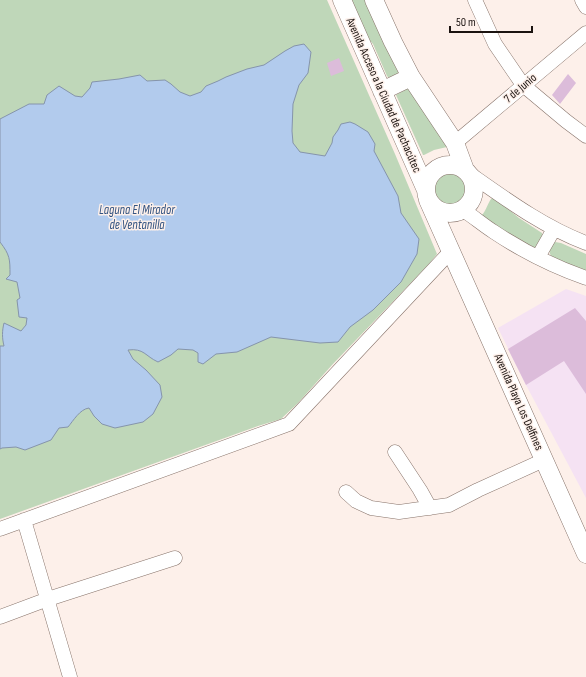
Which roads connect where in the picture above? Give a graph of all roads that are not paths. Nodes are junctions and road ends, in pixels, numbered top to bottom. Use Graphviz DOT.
graph roads {
  1 [pos="342,0"];
  2 [pos="374,0"];
  3 [pos="475,0"];
  4 [pos="582,0"];
  5 [pos="586,7"];
  6 [pos="586,33"];
  7 [pos="411,77"];
  8 [pos="523,85"];
  9 [pos="382,91"];
  10 [pos="586,136"];
  11 [pos="455,143"];
  12 [pos="468,172"];
  13 [pos="427,195"];
  14 [pos="460,211"];
  15 [pos="554,229"];
  16 [pos="586,243"];
  17 [pos="451,251"];
  18 [pos="538,257"];
  19 [pos="586,278"];
  20 [pos="395,452"];
  21 [pos="544,460"];
  22 [pos="346,492"];
  23 [pos="430,508"];
  24 [pos="24,520"];
  25 [pos="0,529"];
  26 [pos="586,554"];
  27 [pos="176,558"];
  28 [pos="48,600"];
  29 [pos="0,617"];
  30 [pos="70,677"];
  1 -- 9 [label="main road, Avenida Acceso a la Ciudad de Pachacútec"];
  2 -- 7 [label="main road"];
  3 -- 8 [label="street"];
  4 -- 5 [label="street"];
  6 -- 8 [label="street, 7 de Junio"];
  7 -- 9 [label="main road"];
  7 -- 11 [label="main road"];
  8 -- 10 [label="street"];
  8 -- 11 [label="street, 7 de Junio"];
  9 -- 13 [label="main road, Avenida Acceso a la Ciudad de Pachacútec"];
  11 -- 12 [label="main road"];
  12 -- 13 [label="main road"];
  12 -- 14 [label="main road"];
  12 -- 15 [label="street"];
  13 -- 14 [label="main road"];
  13 -- 17 [label="main road, Avenida Playa Los Delfines"];
  14 -- 17 [label="main road"];
  14 -- 18 [label="street"];
  15 -- 16 [label="street"];
  15 -- 18 [label="street"];
  17 -- 21 [label="main road, Avenida Playa Los Delfines"];
  17 -- 24 [label="street"];
  18 -- 19 [label="street"];
  20 -- 23 [label="street"];
  21 -- 23 [label="street"];
  21 -- 26 [label="main road, Avenida Playa Los Delfines"];
  22 -- 23 [label="street"];
  24 -- 25 [label="street"];
  24 -- 28 [label="street"];
  27 -- 28 [label="street"];
  28 -- 29 [label="street"];
  28 -- 30 [label="street"];
}
